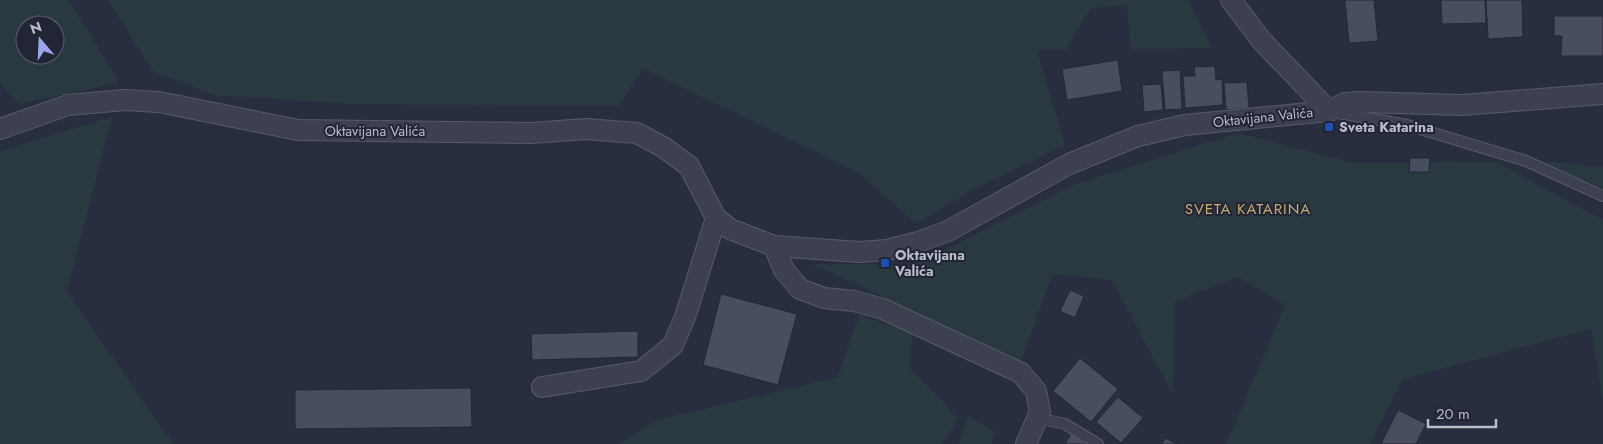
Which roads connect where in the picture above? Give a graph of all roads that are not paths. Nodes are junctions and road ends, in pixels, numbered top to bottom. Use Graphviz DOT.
graph roads {
  1 [pos="1230,0"];
  2 [pos="1603,94"];
  3 [pos="1329,111"];
  4 [pos="0,129"];
  5 [pos="1603,196"];
  6 [pos="716,218"];
  7 [pos="774,246"];
  8 [pos="542,387"];
  9 [pos="1037,418"];
  10 [pos="1026,444"];
  11 [pos="1098,444"];
  1 -- 3 [label="street, Oktavijana Valića"];
  2 -- 3 [label="street, Oktavijana Valića"];
  3 -- 5 [label="lane"];
  3 -- 7 [label="street, Oktavijana Valića"];
  4 -- 6 [label="street, Oktavijana Valića"];
  6 -- 7 [label="street, Oktavijana Valića"];
  6 -- 8 [label="street"];
  7 -- 9 [label="street"];
  9 -- 10 [label="street"];
  9 -- 11 [label="lane"];
}
